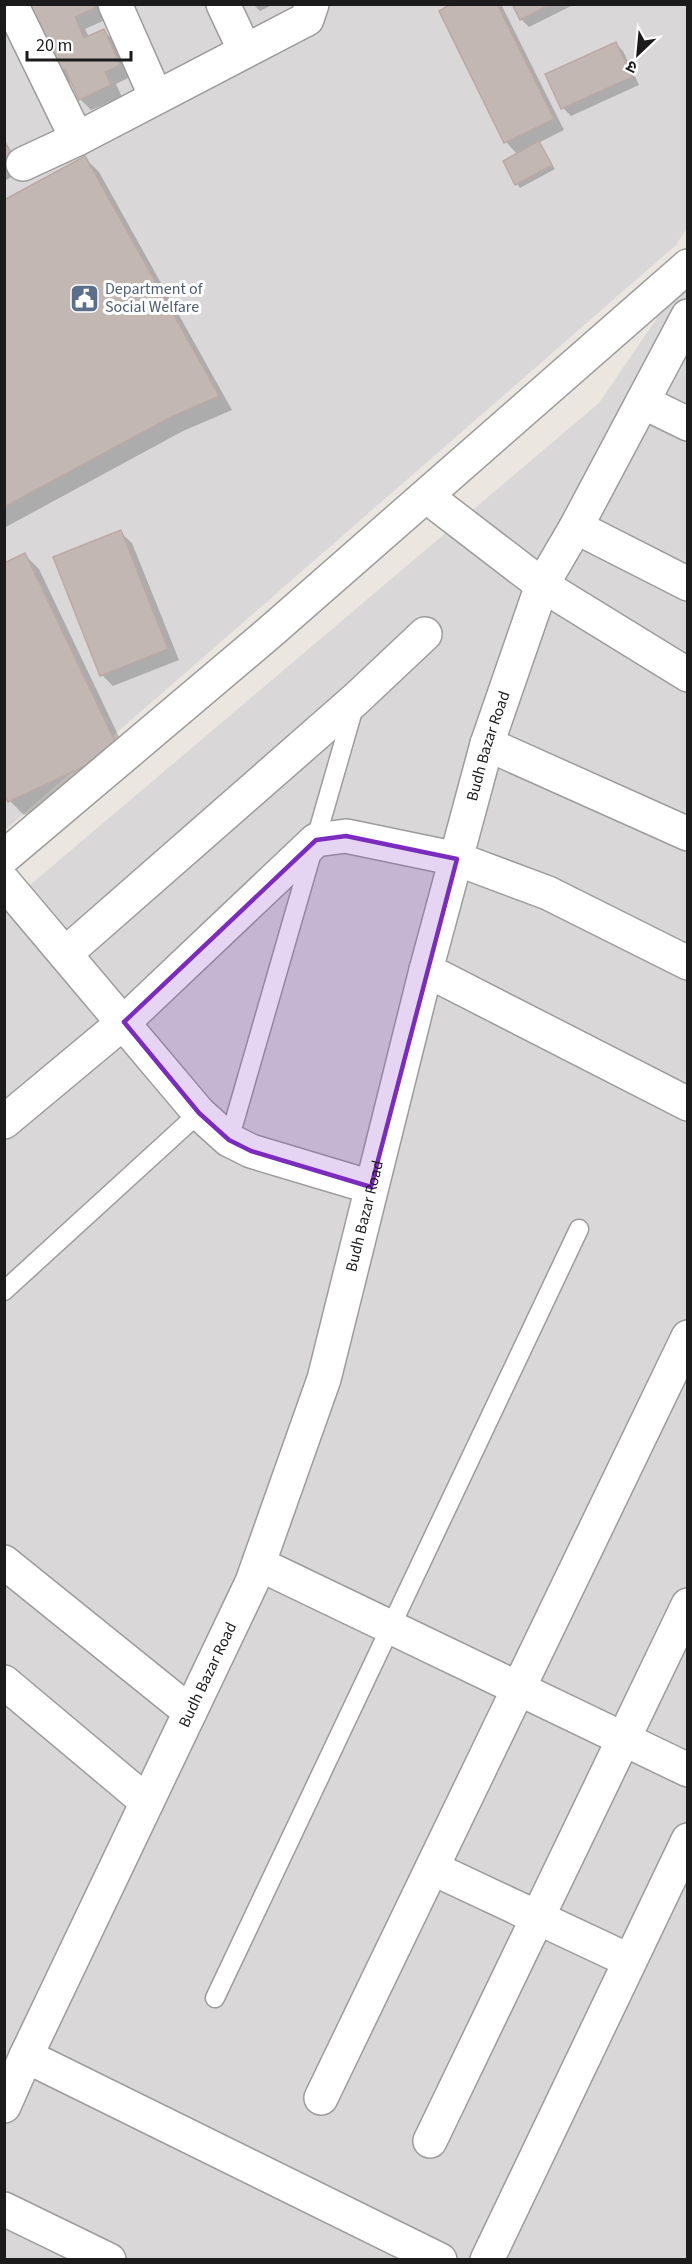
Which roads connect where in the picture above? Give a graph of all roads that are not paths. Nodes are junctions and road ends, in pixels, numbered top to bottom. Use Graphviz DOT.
graph roads {
  1 [pos="11,4"];
  2 [pos="115,4"];
  3 [pos="223,4"];
  4 [pos="312,4"];
  5 [pos="244,51"];
  6 [pos="156,97"];
  7 [pos="77,139"];
  8 [pos="23,164"];
  9 [pos="687,266"];
  10 [pos="687,316"];
  11 [pos="643,402"];
  12 [pos="687,424"];
  13 [pos="426,496"];
  14 [pos="576,528"];
  15 [pos="687,584"];
  16 [pos="542,585"];
  17 [pos="425,634"];
  18 [pos="687,675"];
  19 [pos="356,699"];
  20 [pos="487,744"];
  21 [pos="687,834"];
  22 [pos="316,840"];
  23 [pos="4,857"];
  24 [pos="457,859"];
  25 [pos="4,882"];
  26 [pos="65,954"];
  27 [pos="687,963"];
  28 [pos="426,970"];
  29 [pos="124,1023"];
  30 [pos="687,1104"];
  31 [pos="199,1113"];
  32 [pos="4,1122"];
  33 [pos="229,1140"];
  34 [pos="371,1187"];
  35 [pos="579,1229"];
  36 [pos="4,1290"];
  37 [pos="687,1337"];
  38 [pos="4,1562"];
  39 [pos="259,1564"];
  40 [pos="687,1605"];
  41 [pos="390,1628"];
  42 [pos="4,1683"];
  43 [pos="516,1689"];
  44 [pos="190,1712"];
  45 [pos="623,1741"];
  46 [pos="687,1770"];
  47 [pos="147,1802"];
  48 [pos="685,1852"];
  49 [pos="432,1868"];
  50 [pos="537,1918"];
  51 [pos="628,1960"];
  52 [pos="215,1998"];
  53 [pos="12,2080"];
  54 [pos="321,2098"];
  55 [pos="430,2141"];
  56 [pos="4,2209"];
  57 [pos="109,2259"];
  58 [pos="440,2259"];
  59 [pos="487,2259"];
  1 -- 7 [label="street"];
  2 -- 6 [label="street"];
  3 -- 5 [label="street"];
  4 -- 5 [label="street"];
  5 -- 6 [label="street"];
  6 -- 7 [label="street"];
  7 -- 8 [label="street"];
  9 -- 13 [label="street"];
  10 -- 11 [label="street, Budh Bazar Road"];
  11 -- 12 [label="street"];
  11 -- 14 [label="street, Budh Bazar Road"];
  13 -- 16 [label="street"];
  13 -- 23 [label="street"];
  14 -- 15 [label="street"];
  14 -- 16 [label="street, Budh Bazar Road"];
  16 -- 18 [label="street"];
  16 -- 20 [label="street, Budh Bazar Road"];
  17 -- 19 [label="street"];
  19 -- 22 [label="lane"];
  19 -- 26 [label="street"];
  20 -- 21 [label="street"];
  20 -- 24 [label="street, Budh Bazar Road"];
  22 -- 24 [label="street"];
  22 -- 29 [label="street"];
  22 -- 33 [label="lane"];
  24 -- 27 [label="street"];
  24 -- 28 [label="street, Budh Bazar Road"];
  25 -- 26 [label="street"];
  26 -- 29 [label="street"];
  28 -- 30 [label="street"];
  28 -- 34 [label="street, Budh Bazar Road"];
  29 -- 31 [label="street"];
  29 -- 32 [label="street"];
  31 -- 33 [label="street"];
  31 -- 36 [label="lane"];
  33 -- 34 [label="street"];
  34 -- 39 [label="street, Budh Bazar Road"];
  35 -- 41 [label="lane"];
  37 -- 43 [label="street"];
  38 -- 44 [label="street"];
  39 -- 41 [label="street"];
  39 -- 44 [label="street, Budh Bazar Road"];
  40 -- 45 [label="street"];
  41 -- 43 [label="street"];
  41 -- 52 [label="lane"];
  42 -- 47 [label="street"];
  43 -- 45 [label="street"];
  43 -- 49 [label="street"];
  44 -- 47 [label="street, Budh Bazar Road"];
  45 -- 46 [label="street"];
  45 -- 50 [label="street"];
  47 -- 53 [label="street, Budh Bazar Road"];
  48 -- 51 [label="street"];
  49 -- 50 [label="street"];
  49 -- 54 [label="street"];
  50 -- 51 [label="street"];
  50 -- 55 [label="street"];
  51 -- 59 [label="street"];
  53 -- 58 [label="street"];
  56 -- 57 [label="street"];
}
